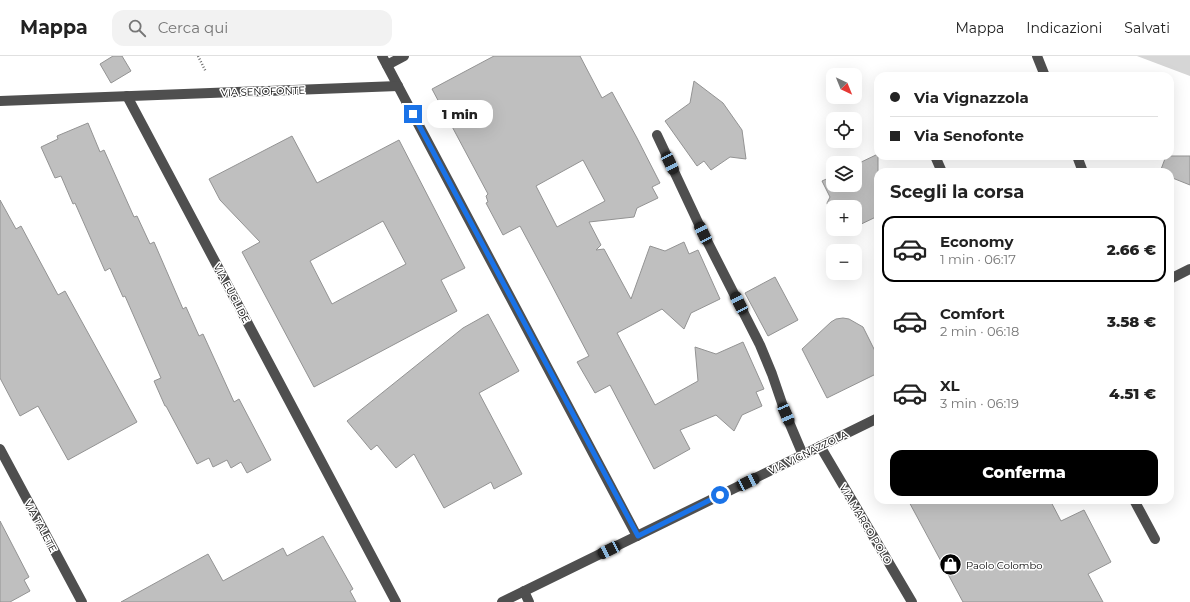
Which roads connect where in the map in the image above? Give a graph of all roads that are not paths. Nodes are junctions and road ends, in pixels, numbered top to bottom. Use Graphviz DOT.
graph roads {
  1 [pos="404,56"];
  2 [pos="1037,56"];
  3 [pos="385,60"];
  4 [pos="1043,72"];
  5 [pos="398,86"];
  6 [pos="127,96"];
  7 [pos="0,101"];
  8 [pos="657,135"];
  9 [pos="1190,269"];
  10 [pos="1174,277"];
  11 [pos="874,420"];
  12 [pos="820,446"];
  13 [pos="0,449"];
  14 [pos="803,455"];
  15 [pos="1136,504"];
  16 [pos="638,536"];
  17 [pos="1155,539"];
  18 [pos="524,591"];
  19 [pos="82,602"];
  20 [pos="396,602"];
  21 [pos="502,602"];
  22 [pos="529,602"];
  23 [pos="912,602"];
  1 -- 3 [label="street"];
  2 -- 4 [label="street"];
  3 -- 5 [label="street"];
  5 -- 6 [label="street, VIA SENOFONTE"];
  5 -- 16 [label="street"];
  6 -- 7 [label="street"];
  6 -- 20 [label="street, VIA EUCLIDE"];
  8 -- 14 [label="street"];
  9 -- 10 [label="street"];
  11 -- 12 [label="street, VIA VIGNAZZOLA"];
  12 -- 14 [label="street, VIA VIGNAZZOLA"];
  12 -- 23 [label="street, VIA MARCO POLO"];
  13 -- 19 [label="street, VIA TALETE"];
  14 -- 16 [label="street, VIA VIGNAZZOLA"];
  15 -- 17 [label="street"];
  16 -- 18 [label="street, VIA VIGNAZZOLA"];
  18 -- 21 [label="street, VIA VIGNAZZOLA"];
  18 -- 22 [label="street"];
}
